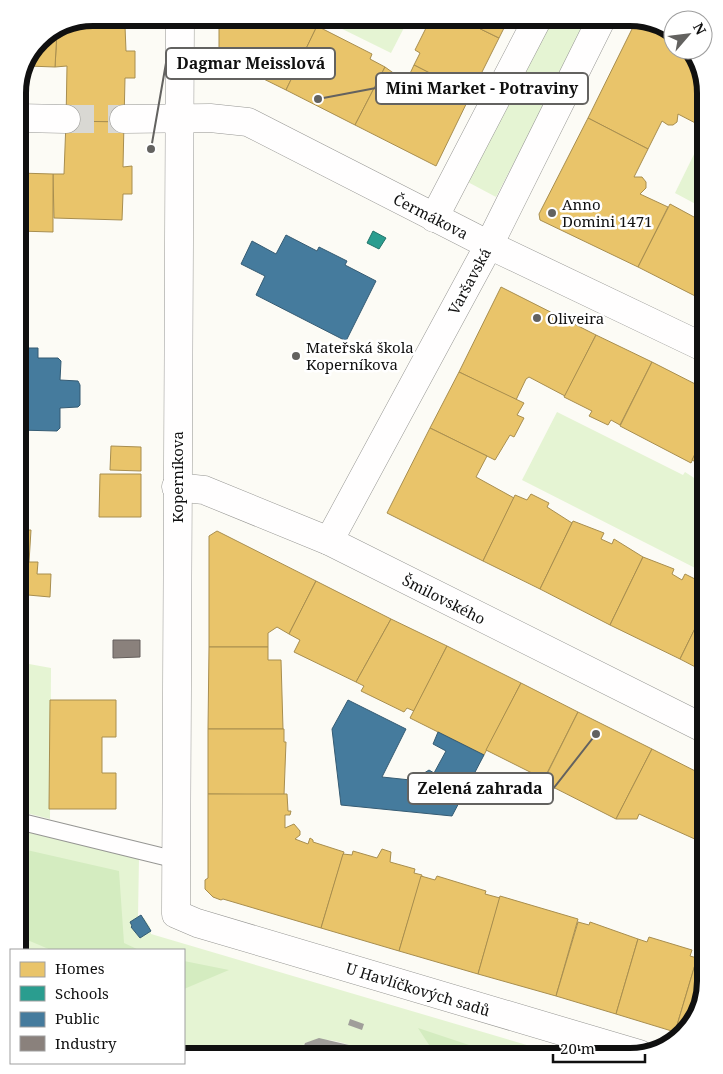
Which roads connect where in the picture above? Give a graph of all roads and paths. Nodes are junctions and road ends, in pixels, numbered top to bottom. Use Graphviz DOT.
graph roads {
  1 [pos="180,26"];
  2 [pos="534,26"];
  3 [pos="598,26"];
  4 [pos="26,118"];
  5 [pos="66,119"];
  6 [pos="124,119"];
  7 [pos="179,120"];
  8 [pos="434,218"];
  9 [pos="489,245"];
  10 [pos="697,344"];
  11 [pos="176,488"];
  12 [pos="329,541"];
  13 [pos="697,725"];
  14 [pos="26,823"];
  15 [pos="177,860"];
  16 [pos="197,923"];
  17 [pos="618,1048"];
  1 -- 7 [label="street, Koperníkova"];
  2 -- 8 [label="street"];
  3 -- 9 [label="street, Varšavská"];
  4 -- 5 [label="street"];
  6 -- 7 [label="street, Čermákova"];
  7 -- 8 [label="street, Čermákova"];
  7 -- 11 [label="street, Koperníkova"];
  8 -- 9 [label="street, Čermákova"];
  9 -- 10 [label="street, Čermákova"];
  9 -- 12 [label="street, Varšavská"];
  11 -- 12 [label="street, Šmilovského"];
  11 -- 15 [label="street, Koperníkova"];
  12 -- 13 [label="street, Šmilovského"];
  14 -- 15 [label="lane"];
  15 -- 16 [label="street, Koperníkova"];
  16 -- 17 [label="street, U Havlíčkových sadů"];
}
